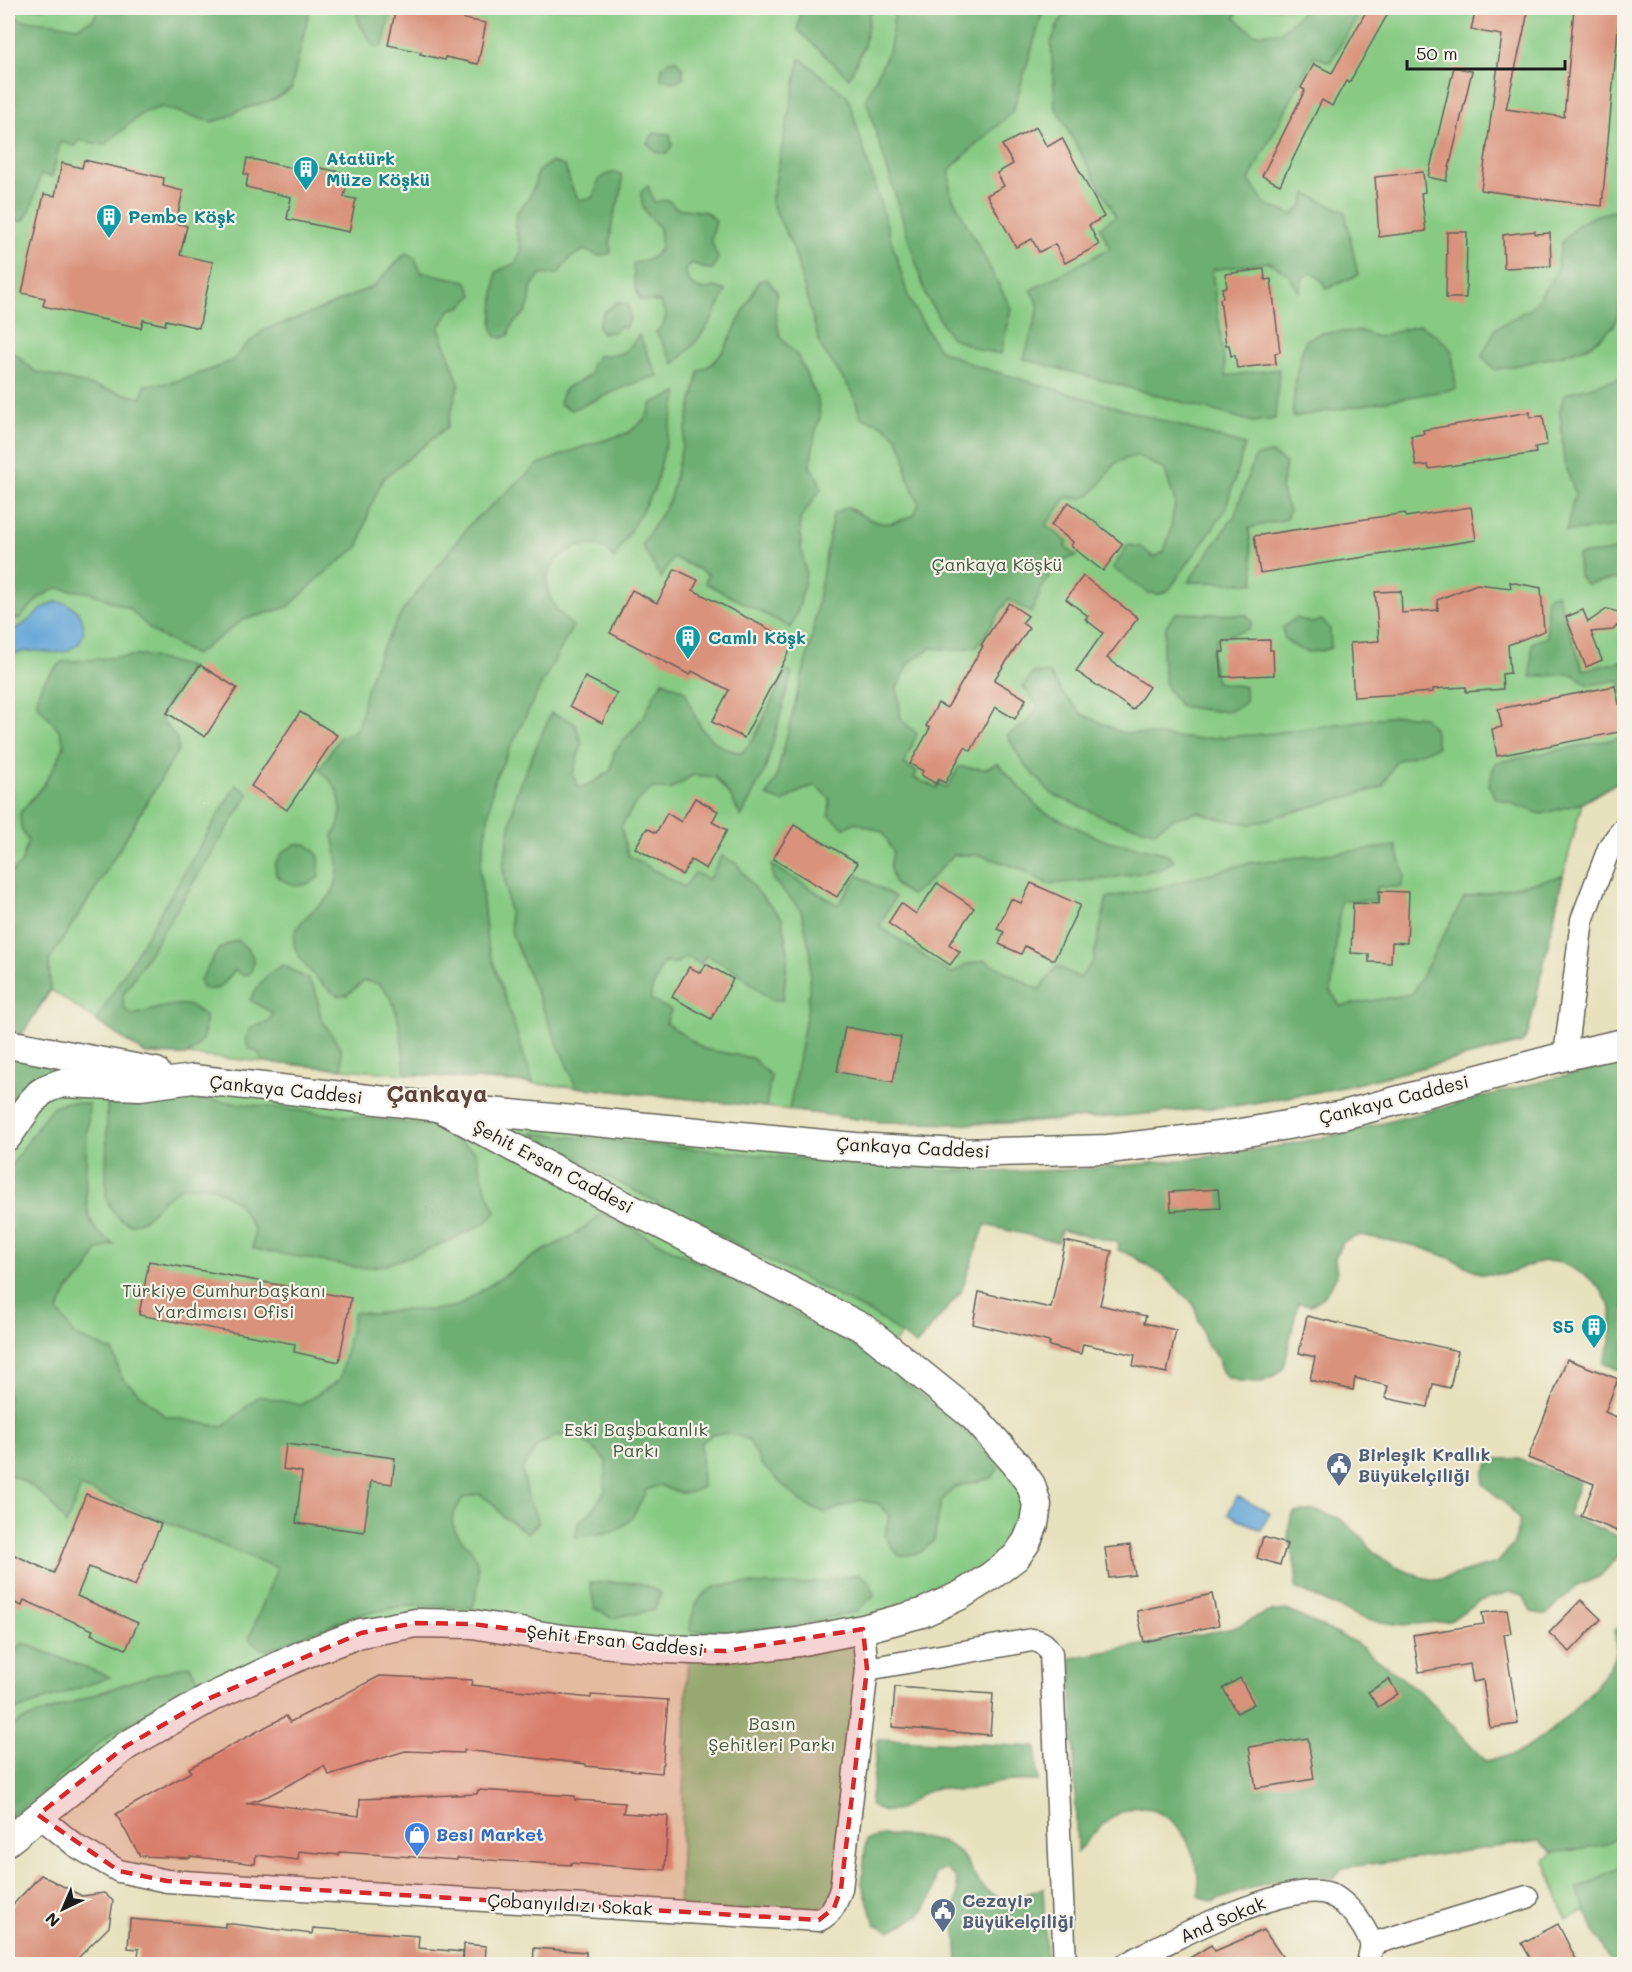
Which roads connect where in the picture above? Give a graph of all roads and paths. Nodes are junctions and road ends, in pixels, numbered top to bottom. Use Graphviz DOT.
graph roads {
  1 [pos="1624,828"];
  2 [pos="1624,1043"];
  3 [pos="8,1044"];
  4 [pos="1565,1056"];
  5 [pos="193,1080"];
  6 [pos="439,1107"];
  7 [pos="8,1136"];
  8 [pos="863,1629"];
  9 [pos="867,1669"];
  10 [pos="38,1815"];
  11 [pos="8,1841"];
  12 [pos="1527,1897"];
  13 [pos="1370,1954"];
  14 [pos="1065,1965"];
  15 [pos="1127,1965"];
  1 -- 4 [label="street"];
  2 -- 4 [label="main road, Çankaya Caddesi"];
  3 -- 5 [label="main road, Çankaya Caddesi"];
  4 -- 6 [label="main road, Çankaya Caddesi"];
  5 -- 6 [label="main road, Çankaya Caddesi"];
  5 -- 7 [label="main road, Çankaya Caddesi"];
  6 -- 8 [label="main road, Şehit Ersan Caddesi"];
  8 -- 9 [label="street, Çobanyıldızı Sokak"];
  8 -- 10 [label="main road, Şehit Ersan Caddesi"];
  9 -- 10 [label="street, Çobanyıldızı Sokak"];
  9 -- 14 [label="street"];
  10 -- 11 [label="main road, Şehit Ersan Caddesi"];
  12 -- 13 [label="street"];
  13 -- 15 [label="street, And Sokak"];
}
